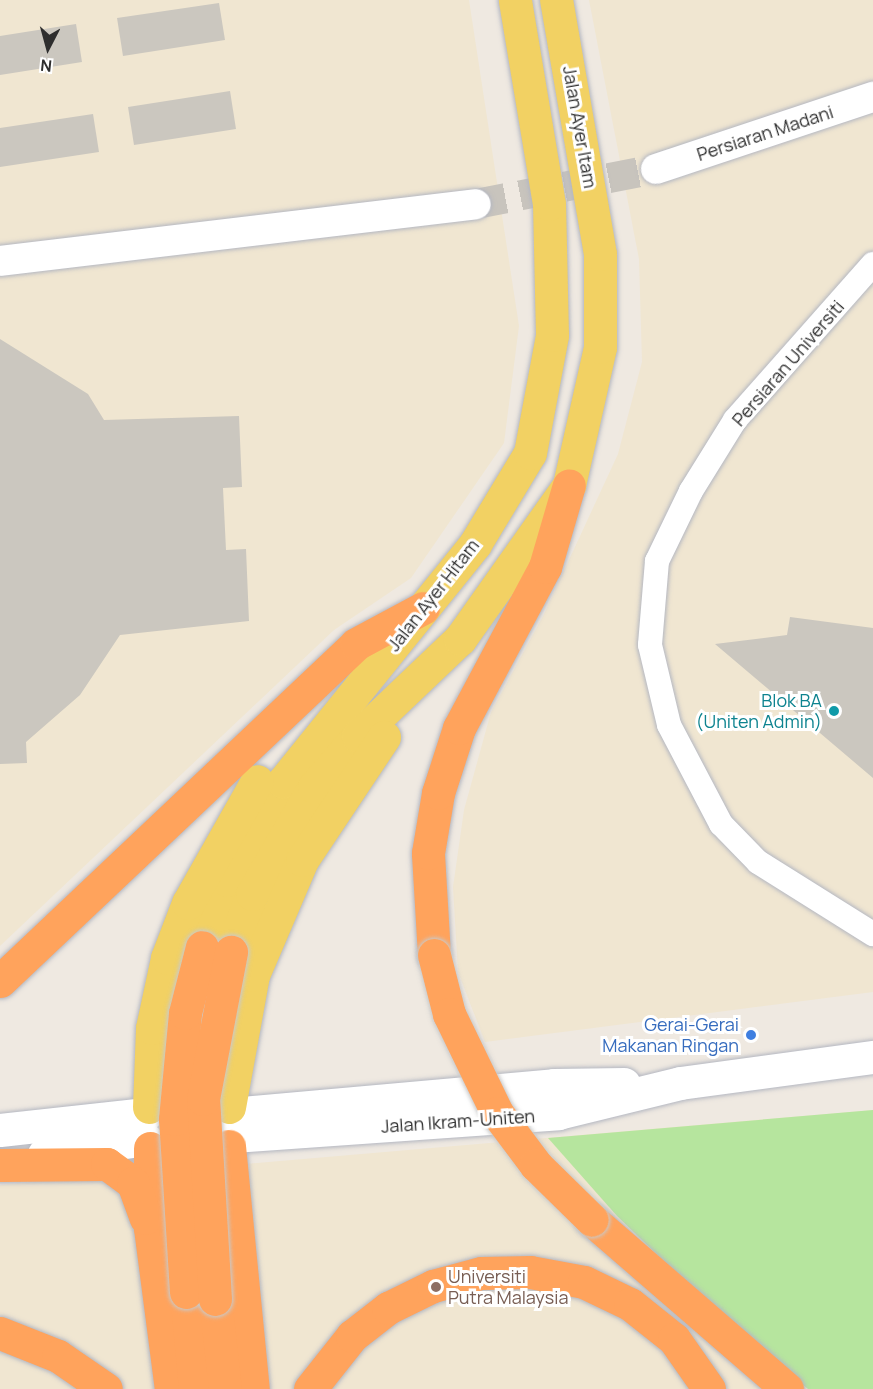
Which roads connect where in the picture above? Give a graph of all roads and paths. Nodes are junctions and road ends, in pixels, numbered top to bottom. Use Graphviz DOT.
graph roads {
  1 [pos="515,0"];
  2 [pos="556,0"];
  3 [pos="873,97"];
  4 [pos="656,169"];
  5 [pos="476,204"];
  6 [pos="0,261"];
  7 [pos="873,264"];
  8 [pos="569,485"];
  9 [pos="423,608"];
  10 [pos="397,640"];
  11 [pos="432,667"];
  12 [pos="873,934"];
  13 [pos="216,950"];
  14 [pos="0,981"];
  15 [pos="873,1057"];
  16 [pos="231,1126"];
  17 [pos="148,1127"];
  18 [pos="0,1130"];
  19 [pos="0,1160"];
  20 [pos="0,1165"];
  21 [pos="150,1228"];
  22 [pos="200,1295"];
  23 [pos="0,1333"];
  24 [pos="106,1389"];
  25 [pos="171,1389"];
  26 [pos="195,1389"];
  27 [pos="225,1389"];
  28 [pos="253,1389"];
  29 [pos="310,1389"];
  30 [pos="709,1389"];
  31 [pos="787,1389"];
  1 -- 9 [label="main road, Jalan Ayer Hitam"];
  2 -- 8 [label="main road, Jalan Ayer Itam"];
  3 -- 4 [label="street, Persiaran Madani"];
  5 -- 6 [label="street"];
  7 -- 12 [label="street, Persiaran Universiti"];
  8 -- 11 [label="main road"];
  8 -- 31 [label="highway, bridge"];
  9 -- 10 [label="main road, Jalan Ayer Hitam"];
  9 -- 14 [label="highway"];
  10 -- 13 [label="main road, Jalan Ayer Hitam"];
  10 -- 17 [label="main road"];
  11 -- 13 [label="main road"];
  11 -- 16 [label="main road"];
  13 -- 22 [label="highway, bridge"];
  15 -- 16 [label="main road, Jalan Ikram-Uniten"];
  16 -- 17 [label="main road"];
  16 -- 17 [label="main road"];
  16 -- 28 [label="highway"];
  17 -- 18 [label="main road"];
  17 -- 19 [label="main road"];
  17 -- 21 [label="highway"];
  20 -- 21 [label="highway"];
  21 -- 25 [label="highway"];
  22 -- 26 [label="highway"];
  22 -- 27 [label="highway"];
  23 -- 24 [label="highway"];
  29 -- 30 [label="highway"];
}
